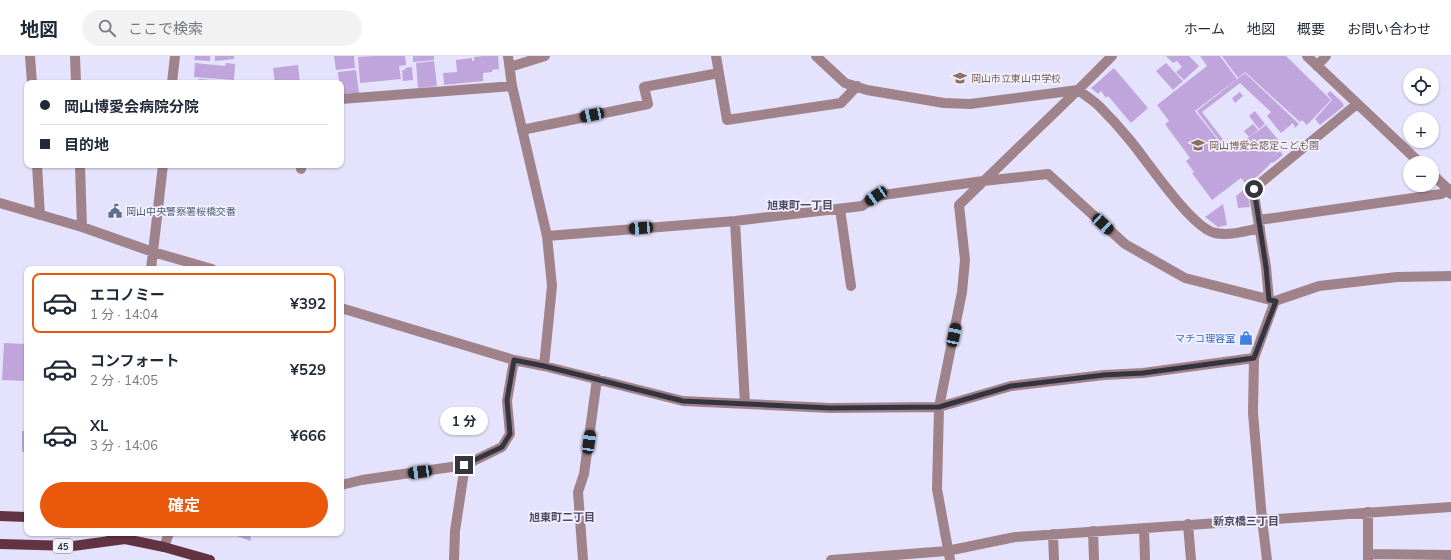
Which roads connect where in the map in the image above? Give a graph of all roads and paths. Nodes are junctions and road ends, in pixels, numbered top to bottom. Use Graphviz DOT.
graph roads {
  1 [pos="30,56"];
  2 [pos="75,56"];
  3 [pos="175,56"];
  4 [pos="508,56"];
  5 [pos="546,56"];
  6 [pos="716,56"];
  7 [pos="816,56"];
  8 [pos="1112,56"];
  9 [pos="1307,56"];
  10 [pos="1326,56"];
  11 [pos="1317,66"];
  12 [pos="510,67"];
  13 [pos="719,73"];
  14 [pos="32,80"];
  15 [pos="76,80"];
  16 [pos="172,80"];
  17 [pos="512,86"];
  18 [pos="857,86"];
  19 [pos="1078,90"];
  20 [pos="344,99"];
  21 [pos="1357,104"];
  22 [pos="522,130"];
  23 [pos="1413,156"];
  24 [pos="37,168"];
  25 [pos="80,168"];
  26 [pos="163,168"];
  27 [pos="983,181"];
  28 [pos="1439,181"];
  29 [pos="1450,191"];
  30 [pos="0,203"];
  31 [pos="840,209"];
  32 [pos="40,215"];
  33 [pos="735,221"];
  34 [pos="1260,224"];
  35 [pos="82,227"];
  36 [pos="547,236"];
  37 [pos="153,252"];
  38 [pos="151,266"];
  39 [pos="202,266"];
  40 [pos="1451,276"];
  41 [pos="851,286"];
  42 [pos="1272,300"];
  43 [pos="344,311"];
  44 [pos="1254,358"];
  45 [pos="514,360"];
  46 [pos="544,366"];
  47 [pos="597,379"];
  48 [pos="745,404"];
  49 [pos="939,407"];
  50 [pos="464,465"];
  51 [pos="344,484"];
  52 [pos="1451,507"];
  53 [pos="1368,512"];
  54 [pos="0,516"];
  55 [pos="24,517"];
  56 [pos="1262,520"];
  57 [pos="1188,524"];
  58 [pos="1144,528"];
  59 [pos="1093,531"];
  60 [pos="1053,534"];
  61 [pos="126,536"];
  62 [pos="168,536"];
  63 [pos="0,544"];
  64 [pos="164,547"];
  65 [pos="1451,555"];
  66 [pos="949,556"];
  67 [pos="1368,557"];
  68 [pos="210,560"];
  69 [pos="454,560"];
  70 [pos="583,560"];
  71 [pos="831,560"];
  72 [pos="1054,560"];
  73 [pos="1094,560"];
  74 [pos="1145,560"];
  75 [pos="1191,560"];
  76 [pos="1267,560"];
  1 -- 14 [label="street"];
  2 -- 15 [label="street"];
  3 -- 16 [label="street"];
  4 -- 12 [label="street"];
  5 -- 12 [label="street"];
  6 -- 13 [label="street"];
  7 -- 18 [label="street"];
  8 -- 19 [label="street"];
  9 -- 11 [label="street"];
  10 -- 11 [label="street"];
  11 -- 21 [label="street"];
  12 -- 17 [label="street"];
  13 -- 18 [label="street"];
  13 -- 22 [label="street"];
  17 -- 20 [label="street"];
  17 -- 22 [label="street"];
  18 -- 19 [label="street"];
  19 -- 27 [label="street"];
  19 -- 34 [label="street"];
  21 -- 23 [label="street"];
  21 -- 34 [label="street"];
  22 -- 36 [label="street"];
  24 -- 32 [label="street"];
  25 -- 35 [label="street"];
  26 -- 37 [label="street"];
  27 -- 31 [label="street"];
  27 -- 42 [label="street"];
  27 -- 49 [label="street"];
  28 -- 29 [label="street"];
  29 -- 34 [label="street"];
  30 -- 32 [label="street"];
  31 -- 33 [label="street"];
  31 -- 41 [label="street"];
  32 -- 35 [label="street"];
  33 -- 36 [label="street"];
  33 -- 48 [label="street"];
  34 -- 42 [label="street"];
  35 -- 37 [label="street"];
  36 -- 46 [label="street"];
  37 -- 38 [label="street"];
  37 -- 39 [label="street"];
  40 -- 42 [label="street"];
  42 -- 44 [label="street"];
  43 -- 45 [label="street"];
  44 -- 49 [label="street"];
  44 -- 56 [label="street"];
  45 -- 46 [label="street"];
  45 -- 50 [label="street"];
  46 -- 47 [label="street"];
  47 -- 48 [label="street"];
  47 -- 70 [label="street"];
  48 -- 49 [label="street"];
  49 -- 66 [label="street"];
  50 -- 51 [label="street"];
  50 -- 69 [label="street"];
  52 -- 53 [label="street"];
  53 -- 56 [label="street"];
  53 -- 67 [label="street"];
  54 -- 55 [label="main road"];
  56 -- 57 [label="street"];
  56 -- 76 [label="street"];
  57 -- 58 [label="street"];
  57 -- 75 [label="street"];
  58 -- 59 [label="street"];
  58 -- 74 [label="street"];
  59 -- 60 [label="street"];
  59 -- 73 [label="street"];
  60 -- 66 [label="street"];
  60 -- 72 [label="street"];
  61 -- 63 [label="main road, 45"];
  61 -- 64 [label="main road, 45"];
  62 -- 64 [label="street"];
  64 -- 68 [label="main road, 45"];
  65 -- 67 [label="street"];
  66 -- 71 [label="street"];
}
